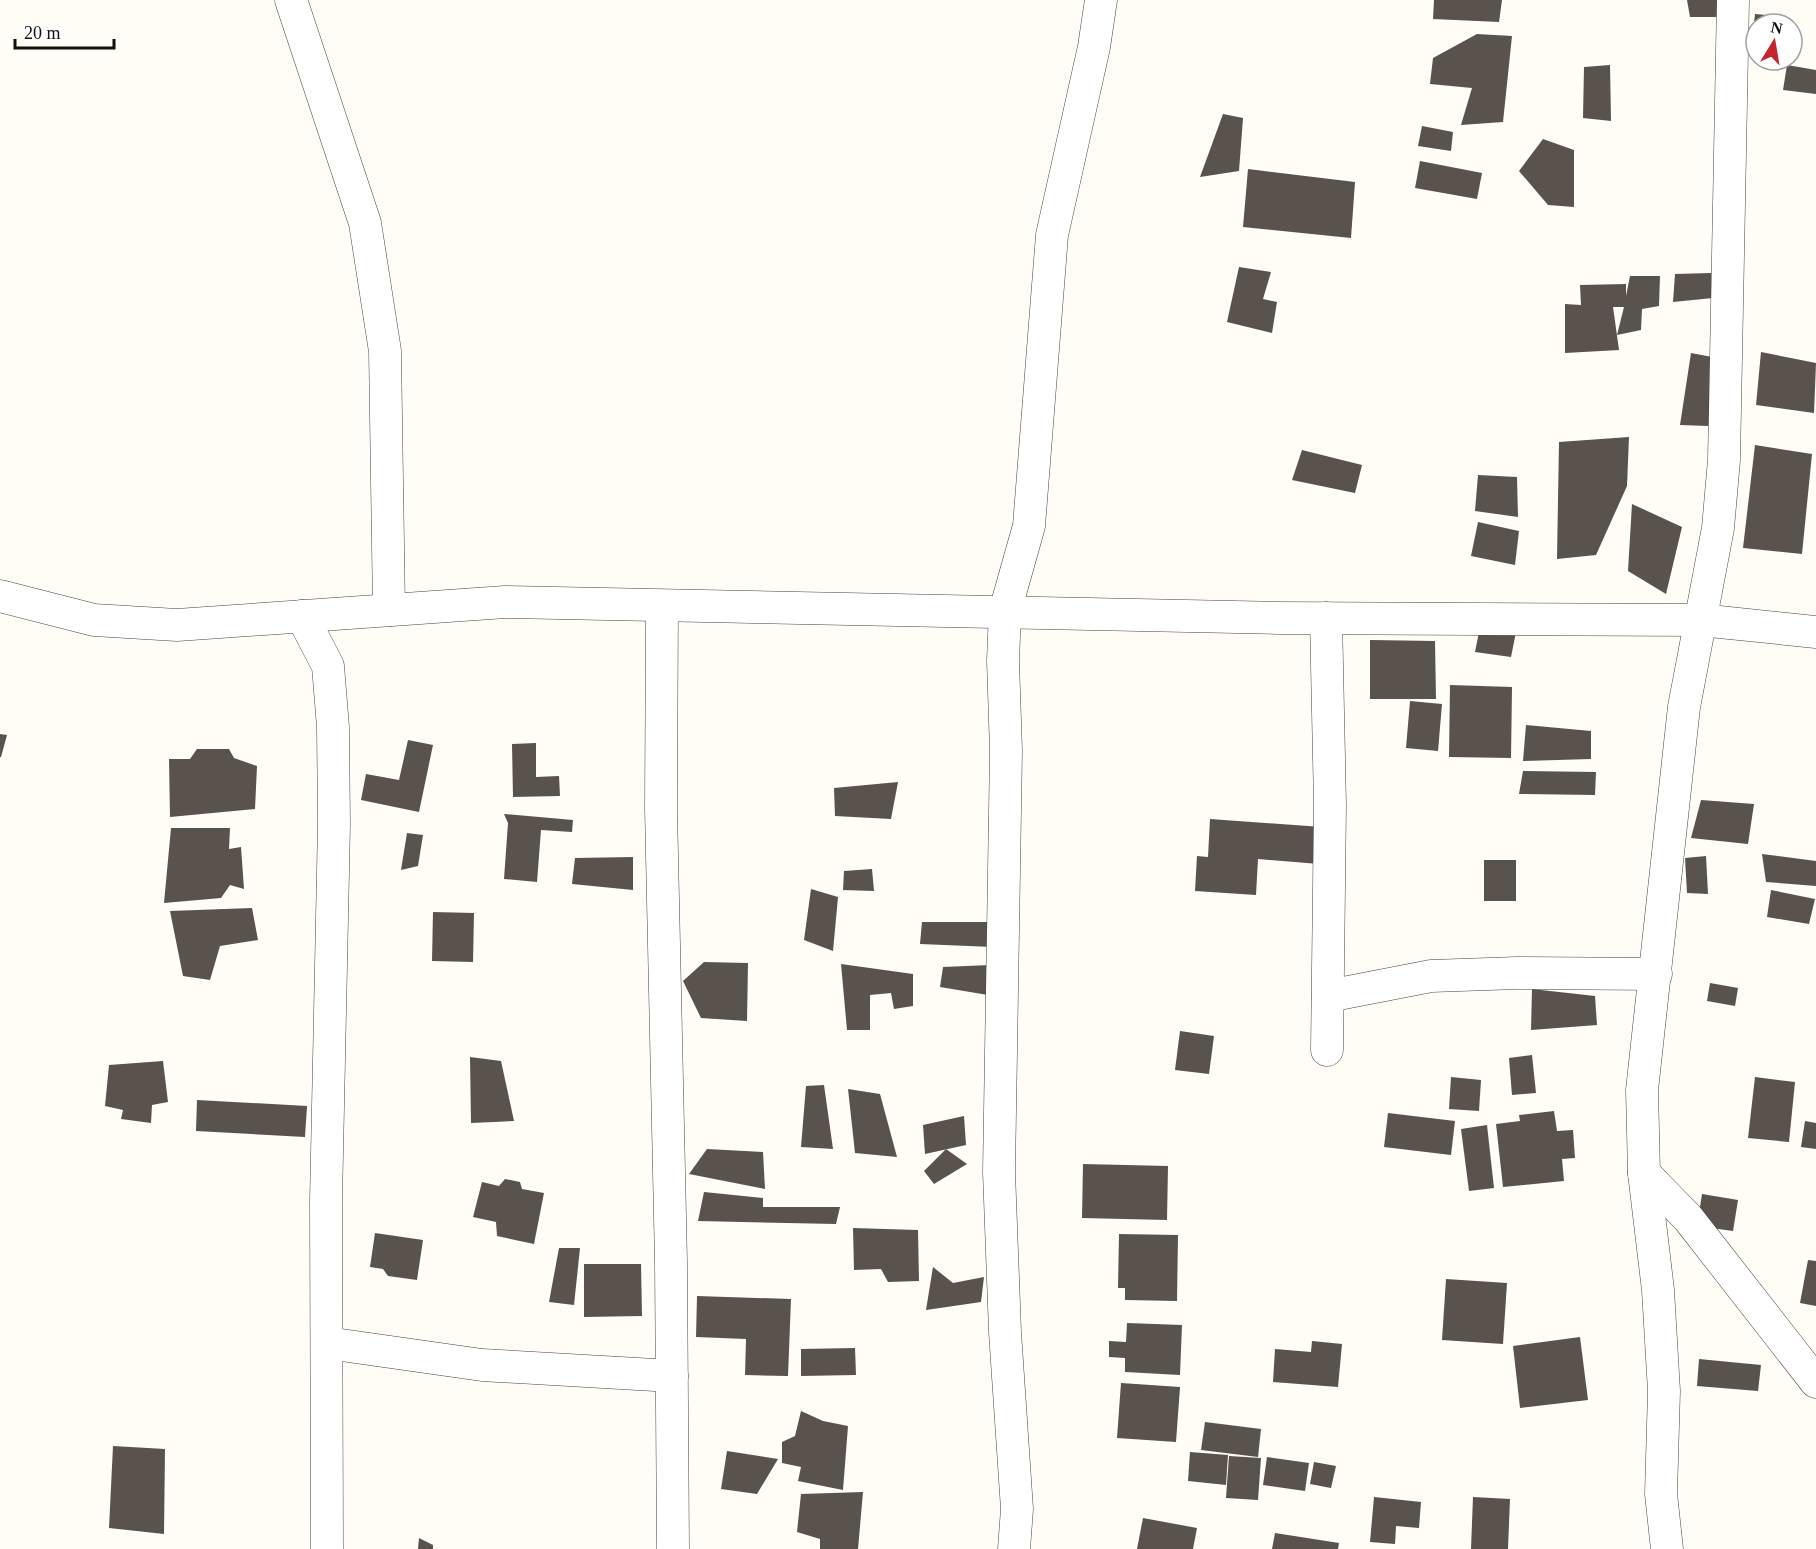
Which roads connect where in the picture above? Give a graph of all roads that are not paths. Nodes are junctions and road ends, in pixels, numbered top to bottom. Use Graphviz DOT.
graph roads {
  1 [pos="291,0"];
  2 [pos="1101,0"];
  3 [pos="1733,0"];
  4 [pos="6,598"];
  5 [pos="662,606"];
  6 [pos="389,610"];
  7 [pos="1005,611"];
  8 [pos="302,616"];
  9 [pos="1326,618"];
  10 [pos="1700,620"];
  11 [pos="1816,632"];
  12 [pos="1656,974"];
  13 [pos="1328,996"];
  14 [pos="1327,1050"];
  15 [pos="1644,1173"];
  16 [pos="327,1343"];
  17 [pos="672,1376"];
  18 [pos="1816,1382"];
  19 [pos="327,1549"];
  20 [pos="673,1549"];
  21 [pos="1014,1549"];
  22 [pos="1667,1549"];
  1 -- 6 [label="street"];
  2 -- 7 [label="street"];
  3 -- 10 [label="street"];
  4 -- 8 [label="street"];
  5 -- 6 [label="street"];
  5 -- 7 [label="street"];
  5 -- 17 [label="street"];
  6 -- 8 [label="street"];
  7 -- 9 [label="street"];
  7 -- 21 [label="street"];
  8 -- 16 [label="street"];
  9 -- 10 [label="street"];
  9 -- 13 [label="street"];
  10 -- 11 [label="street"];
  10 -- 12 [label="street"];
  12 -- 13 [label="street"];
  12 -- 15 [label="street"];
  13 -- 14 [label="street"];
  15 -- 18 [label="street"];
  15 -- 22 [label="street"];
  16 -- 17 [label="street"];
  16 -- 19 [label="street"];
  17 -- 20 [label="street"];
}
